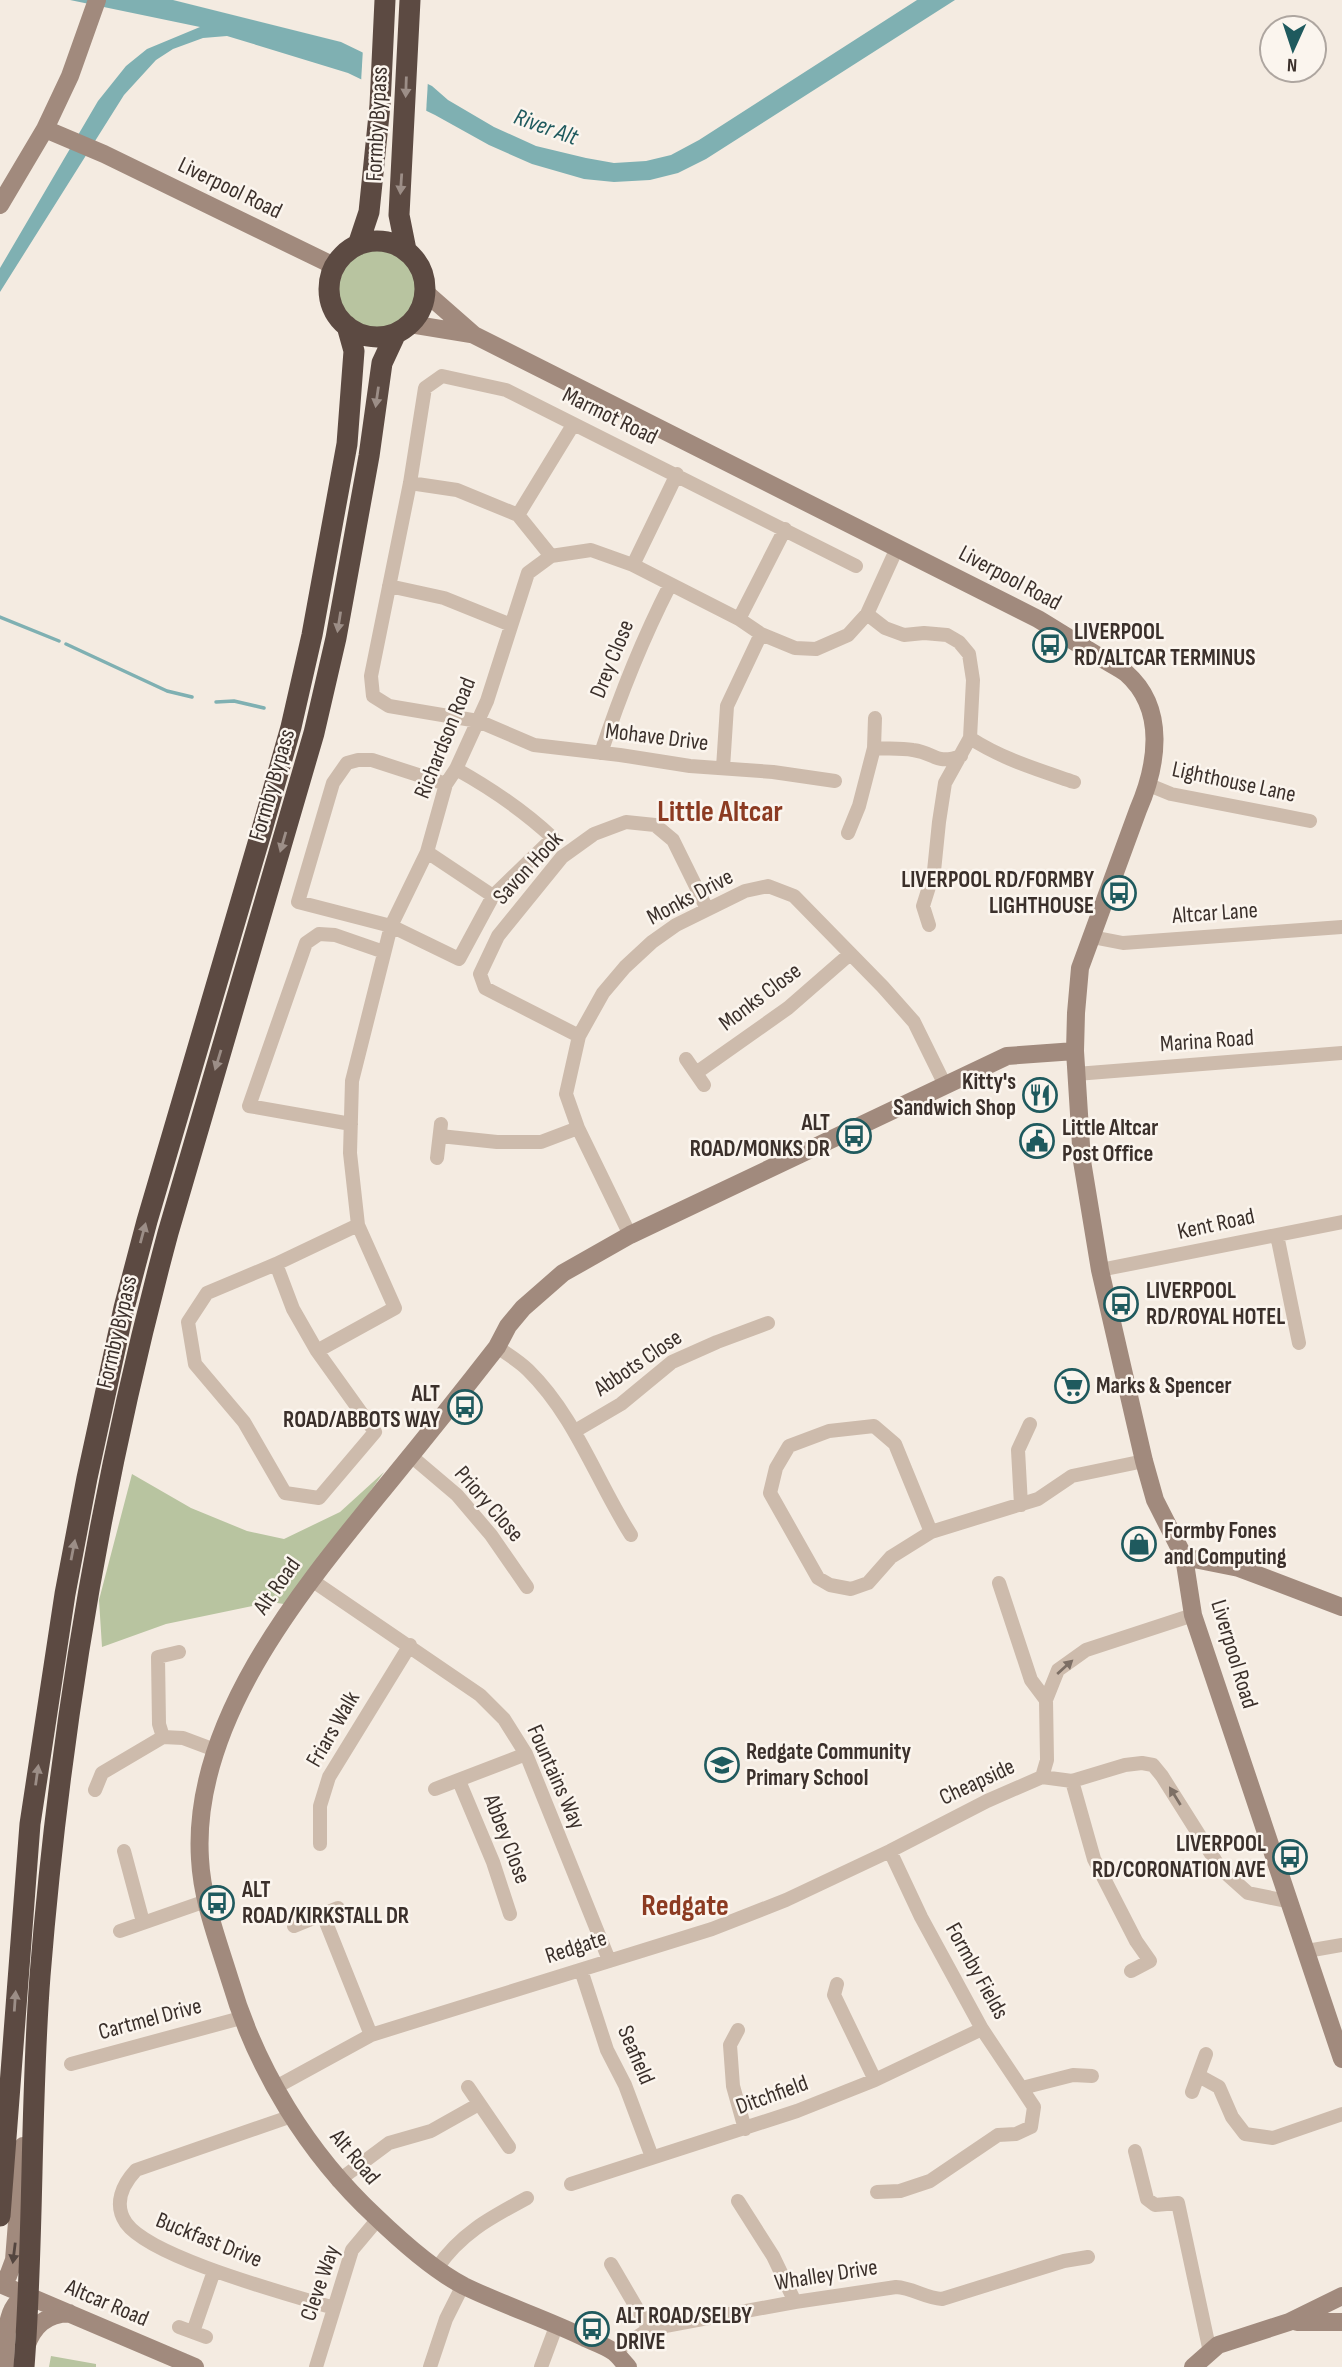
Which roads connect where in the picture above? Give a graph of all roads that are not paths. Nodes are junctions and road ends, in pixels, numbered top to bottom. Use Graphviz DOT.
graph roads {
  1 [pos="385,0"];
  2 [pos="410,0"];
  3 [pos="95,5"];
  4 [pos="45,129"];
  5 [pos="0,205"];
  6 [pos="358,245"];
  7 [pos="406,250"];
  8 [pos="333,269"];
  9 [pos="425,292"];
  10 [pos="347,326"];
  11 [pos="403,328"];
  12 [pos="474,335"];
  13 [pos="573,425"];
  14 [pos="677,474"];
  15 [pos="410,483"];
  16 [pos="518,515"];
  17 [pos="785,529"];
  18 [pos="897,548"];
  19 [pos="551,556"];
  20 [pos="633,565"];
  21 [pos="856,566"];
  22 [pos="670,585"];
  23 [pos="389,586"];
  24 [pos="867,614"];
  25 [pos="739,619"];
  26 [pos="511,625"];
  27 [pos="761,634"];
  28 [pos="875,718"];
  29 [pos="478,722"];
  30 [pos="970,738"];
  31 [pos="874,748"];
  32 [pos="601,753"];
  33 [pos="961,756"];
  34 [pos="723,768"];
  35 [pos="456,769"];
  36 [pos="835,781"];
  37 [pos="1074,782"];
  38 [pos="446,785"];
  39 [pos="1149,785"];
  40 [pos="1310,821"];
  41 [pos="848,833"];
  42 [pos="427,852"];
  43 [pos="493,897"];
  44 [pos="707,909"];
  45 [pos="929,925"];
  46 [pos="391,926"];
  47 [pos="1342,927"];
  48 [pos="1092,937"];
  49 [pos="384,953"];
  50 [pos="850,954"];
  51 [pos="579,1036"];
  52 [pos="1076,1051"];
  53 [pos="1342,1053"];
  54 [pos="686,1059"];
  55 [pos="1076,1074"];
  56 [pos="945,1085"];
  57 [pos="351,1124"];
  58 [pos="578,1128"];
  59 [pos="437,1158"];
  60 [pos="1342,1222"];
  61 [pos="358,1226"];
  62 [pos="630,1235"];
  63 [pos="1277,1235"];
  64 [pos="276,1264"];
  65 [pos="1100,1270"];
  66 [pos="768,1323"];
  67 [pos="1299,1343"];
  68 [pos="497,1347"];
  69 [pos="317,1351"];
  70 [pos="1030,1424"];
  71 [pos="575,1431"];
  72 [pos="411,1456"];
  73 [pos="1144,1461"];
  74 [pos="1021,1505"];
  75 [pos="931,1532"];
  76 [pos="631,1535"];
  77 [pos="1184,1557"];
  78 [pos="310,1579"];
  79 [pos="999,1583"];
  80 [pos="527,1587"];
  81 [pos="1342,1607"];
  82 [pos="1193,1615"];
  83 [pos="410,1645"];
  84 [pos="179,1651"];
  85 [pos="1046,1699"];
  86 [pos="163,1737"];
  87 [pos="215,1749"];
  88 [pos="526,1754"];
  89 [pos="1042,1777"];
  90 [pos="460,1781"];
  91 [pos="1072,1781"];
  92 [pos="435,1789"];
  93 [pos="95,1790"];
  94 [pos="320,1844"];
  95 [pos="124,1851"];
  96 [pos="890,1851"];
  97 [pos="206,1901"];
  98 [pos="1291,1902"];
  99 [pos="338,1908"];
  100 [pos="510,1914"];
  101 [pos="323,1915"];
  102 [pos="143,1922"];
  103 [pos="294,1927"];
  104 [pos="120,1931"];
  105 [pos="1342,1945"];
  106 [pos="1307,1951"];
  107 [pos="609,1960"];
  108 [pos="581,1970"];
  109 [pos="1131,1971"];
  110 [pos="831,1991"];
  111 [pos="241,2018"];
  112 [pos="982,2029"];
  113 [pos="738,2030"];
  114 [pos="371,2035"];
  115 [pos="1206,2054"];
  116 [pos="1342,2059"];
  117 [pos="36,2064"];
  118 [pos="71,2064"];
  119 [pos="1093,2076"];
  120 [pos="1199,2076"];
  121 [pos="875,2080"];
  122 [pos="276,2087"];
  123 [pos="468,2087"];
  124 [pos="1022,2088"];
  125 [pos="1192,2092"];
  126 [pos="479,2104"];
  127 [pos="1342,2114"];
  128 [pos="292,2116"];
  129 [pos="744,2129"];
  130 [pos="509,2147"];
  131 [pos="1135,2151"];
  132 [pos="652,2157"];
  133 [pos="338,2181"];
  134 [pos="570,2184"];
  135 [pos="877,2192"];
  136 [pos="527,2198"];
  137 [pos="738,2201"];
  138 [pos="0,2216"];
  139 [pos="378,2219"];
  140 [pos="1059,2245"];
  141 [pos="1088,2257"];
  142 [pos="1064,2261"];
  143 [pos="437,2268"];
  144 [pos="619,2268"];
  145 [pos="214,2271"];
  146 [pos="0,2283"];
  147 [pos="463,2285"];
  148 [pos="1342,2295"];
  149 [pos="29,2297"];
  150 [pos="795,2302"];
  151 [pos="334,2308"];
  152 [pos="69,2314"];
  153 [pos="1289,2322"];
  154 [pos="1342,2322"];
  155 [pos="557,2324"];
  156 [pos="649,2329"];
  157 [pos="192,2332"];
  158 [pos="614,2352"];
  159 [pos="1210,2352"];
  160 [pos="24,2360"];
  161 [pos="5,2367"];
  162 [pos="195,2367"];
  163 [pos="316,2367"];
  164 [pos="430,2367"];
  165 [pos="541,2367"];
  166 [pos="628,2367"];
  167 [pos="1193,2367"];
  1 -- 6 [label="highway, Formby Bypass"];
  2 -- 7 [label="highway, Formby Bypass, one-way"];
  3 -- 4 [label="main road"];
  4 -- 5 [label="main road"];
  4 -- 8 [label="main road, Liverpool Road"];
  6 -- 7 [label="highway"];
  6 -- 8 [label="highway"];
  7 -- 9 [label="highway"];
  8 -- 10 [label="highway"];
  9 -- 11 [label="highway"];
  9 -- 12 [label="main road, Liverpool Road"];
  10 -- 11 [label="highway"];
  138 -- 10 [label="highway, Formby Bypass, one-way"];
  11 -- 12 [label="main road, Liverpool Road"];
  11 -- 117 [label="highway, Formby Bypass, one-way"];
  12 -- 18 [label="main road, Liverpool Road"];
  13 -- 14 [label="street, Marmot Road"];
  13 -- 15 [label="street, Marmot Road"];
  13 -- 16 [label="street"];
  14 -- 17 [label="street, Marmot Road"];
  14 -- 20 [label="street"];
  15 -- 16 [label="street"];
  15 -- 23 [label="street, Marmot Road"];
  16 -- 19 [label="street"];
  17 -- 21 [label="street, Marmot Road"];
  17 -- 25 [label="street"];
  18 -- 24 [label="street"];
  18 -- 39 [label="main road, Liverpool Road"];
  19 -- 20 [label="street"];
  19 -- 26 [label="street, Richardson Road"];
  20 -- 22 [label="street"];
  22 -- 25 [label="street"];
  22 -- 32 [label="street, Drey Close"];
  23 -- 26 [label="street"];
  23 -- 29 [label="street, Mohave Drive"];
  24 -- 27 [label="street"];
  24 -- 30 [label="street"];
  25 -- 27 [label="street"];
  26 -- 29 [label="street, Richardson Road"];
  27 -- 34 [label="street"];
  28 -- 31 [label="street"];
  29 -- 32 [label="street, Mohave Drive"];
  29 -- 35 [label="street, Richardson Road"];
  30 -- 33 [label="street"];
  30 -- 37 [label="street"];
  31 -- 33 [label="street"];
  31 -- 41 [label="street"];
  32 -- 34 [label="street, Mohave Drive"];
  33 -- 45 [label="street"];
  34 -- 36 [label="street, Mohave Drive"];
  35 -- 38 [label="street, Richardson Road"];
  35 -- 43 [label="street"];
  38 -- 42 [label="street, Richardson Road"];
  38 -- 46 [label="street"];
  39 -- 40 [label="street, Lighthouse Lane"];
  39 -- 48 [label="main road, Liverpool Road"];
  42 -- 43 [label="street"];
  42 -- 46 [label="street, Richardson Road"];
  43 -- 46 [label="street"];
  44 -- 50 [label="street, Monks Drive"];
  44 -- 51 [label="street, Monks Drive"];
  44 -- 51 [label="street, Savon Hook"];
  46 -- 49 [label="street, Richardson Road"];
  47 -- 48 [label="street, Altcar Lane"];
  48 -- 52 [label="main road, Liverpool Road"];
  49 -- 57 [label="street, Richardson Road"];
  49 -- 57 [label="street"];
  50 -- 54 [label="street, Monks Close"];
  50 -- 56 [label="street, Monks Drive"];
  51 -- 58 [label="street, Monks Drive"];
  52 -- 55 [label="main road, Liverpool Road"];
  52 -- 56 [label="main road, Alt Road"];
  53 -- 55 [label="street, Marina Road"];
  55 -- 65 [label="main road, Liverpool Road"];
  56 -- 62 [label="main road, Alt Road"];
  57 -- 61 [label="street, Richardson Road"];
  58 -- 59 [label="street"];
  58 -- 62 [label="street, Monks Drive"];
  60 -- 63 [label="street, Kent Road"];
  61 -- 64 [label="street"];
  61 -- 69 [label="street, Richardson Road"];
  62 -- 68 [label="main road, Alt Road"];
  63 -- 65 [label="street, Kent Road"];
  63 -- 67 [label="street"];
  64 -- 69 [label="street"];
  64 -- 69 [label="street"];
  65 -- 73 [label="main road, Liverpool Road"];
  66 -- 71 [label="street, Abbots Close"];
  68 -- 71 [label="street"];
  68 -- 72 [label="main road, Alt Road"];
  70 -- 74 [label="street"];
  71 -- 76 [label="street"];
  72 -- 78 [label="main road, Alt Road"];
  72 -- 80 [label="street, Priory Close"];
  73 -- 74 [label="street"];
  73 -- 77 [label="main road, Liverpool Road"];
  74 -- 75 [label="street"];
  75 -- 75 [label="street"];
  77 -- 81 [label="main road"];
  77 -- 82 [label="main road, Liverpool Road"];
  78 -- 83 [label="street, Fountains Way"];
  78 -- 87 [label="main road, Alt Road"];
  79 -- 85 [label="street"];
  85 -- 82 [label="street, Cheapside, one-way"];
  82 -- 98 [label="main road, Liverpool Road"];
  83 -- 88 [label="street, Fountains Way"];
  83 -- 94 [label="street, Friars Walk"];
  84 -- 86 [label="street"];
  85 -- 89 [label="street, Cheapside"];
  86 -- 87 [label="street"];
  86 -- 93 [label="street"];
  87 -- 97 [label="main road, Alt Road"];
  88 -- 90 [label="street, Abbey Close"];
  88 -- 107 [label="street, Fountains Way"];
  89 -- 91 [label="street"];
  89 -- 96 [label="street, Cheapside"];
  90 -- 92 [label="street, Abbey Close"];
  90 -- 100 [label="street, Abbey Close"];
  98 -- 91 [label="street, one-way"];
  91 -- 109 [label="street"];
  95 -- 102 [label="street"];
  96 -- 107 [label="street, Redgate"];
  96 -- 112 [label="street, Formby Fields"];
  97 -- 102 [label="street"];
  97 -- 111 [label="main road, Alt Road"];
  98 -- 106 [label="main road, Liverpool Road"];
  99 -- 101 [label="street"];
  101 -- 103 [label="street"];
  101 -- 114 [label="street"];
  102 -- 104 [label="street"];
  105 -- 106 [label="street"];
  106 -- 116 [label="main road, Liverpool Road"];
  107 -- 108 [label="street, Redgate"];
  108 -- 114 [label="street, Redgate"];
  108 -- 132 [label="street, Seafield"];
  110 -- 121 [label="street"];
  111 -- 118 [label="street, Cartmel Drive"];
  111 -- 122 [label="main road, Alt Road"];
  112 -- 121 [label="street, Ditchfield"];
  112 -- 124 [label="street, Formby Fields"];
  113 -- 129 [label="street"];
  114 -- 122 [label="street, Redgate"];
  115 -- 120 [label="street"];
  117 -- 146 [label="main road, one-way"];
  117 -- 149 [label="highway, Formby Bypass"];
  119 -- 124 [label="street"];
  120 -- 125 [label="street"];
  120 -- 127 [label="street"];
  121 -- 129 [label="street, Ditchfield"];
  122 -- 128 [label="main road, Alt Road"];
  123 -- 126 [label="street"];
  124 -- 135 [label="street, Formby Fields"];
  126 -- 130 [label="street"];
  126 -- 133 [label="street"];
  128 -- 133 [label="main road, Alt Road"];
  128 -- 145 [label="street, Buckfast Drive"];
  129 -- 132 [label="street, Ditchfield"];
  131 -- 159 [label="street"];
  132 -- 134 [label="street, Ditchfield"];
  133 -- 139 [label="main road, Alt Road"];
  136 -- 143 [label="street"];
  137 -- 150 [label="street"];
  139 -- 143 [label="main road, Alt Road"];
  139 -- 151 [label="street, Cleve Way"];
  140 -- 142 [label="street"];
  141 -- 142 [label="street, Whalley Drive"];
  142 -- 150 [label="street, Whalley Drive"];
  143 -- 147 [label="main road, Alt Road"];
  144 -- 156 [label="street"];
  145 -- 151 [label="street, Buckfast Drive"];
  145 -- 157 [label="street"];
  146 -- 149 [label="main road, Altcar Road"];
  147 -- 155 [label="main road, Alt Road"];
  147 -- 164 [label="street"];
  148 -- 153 [label="main road"];
  149 -- 152 [label="main road, Altcar Road"];
  149 -- 160 [label="highway, Formby Bypass"];
  149 -- 161 [label="main road"];
  150 -- 156 [label="street, Whalley Drive"];
  151 -- 163 [label="street, Cleve Way"];
  152 -- 160 [label="main road"];
  152 -- 162 [label="main road, Altcar Road"];
  153 -- 154 [label="main road"];
  153 -- 159 [label="main road"];
  155 -- 158 [label="main road, Alt Road"];
  155 -- 165 [label="street"];
  156 -- 158 [label="street, Whalley Drive"];
  158 -- 166 [label="main road, Alt Road"];
  159 -- 167 [label="main road"];
}
